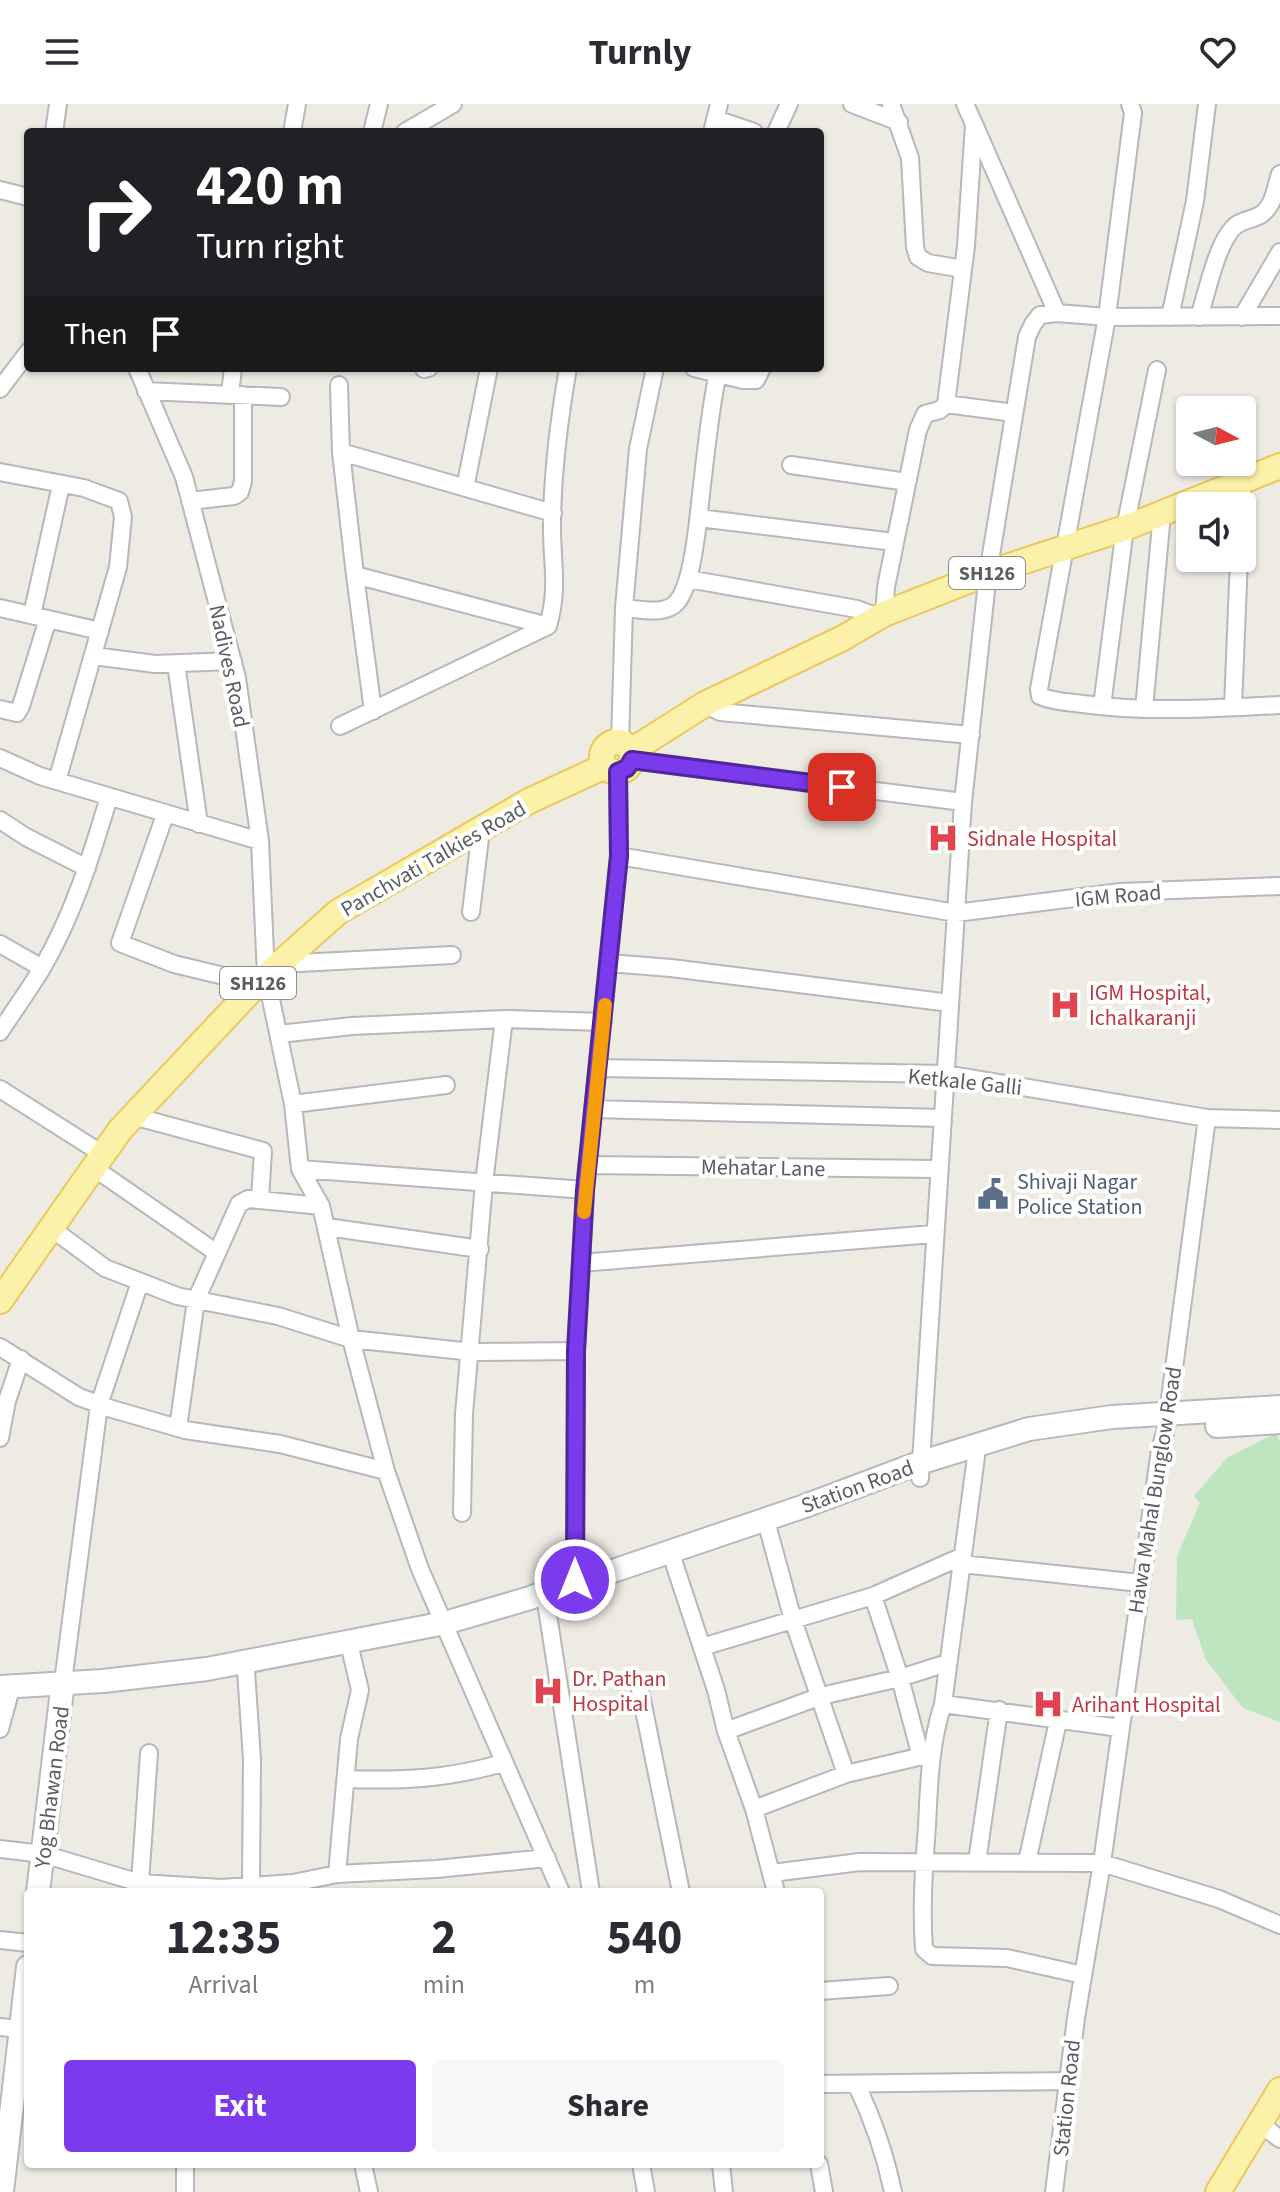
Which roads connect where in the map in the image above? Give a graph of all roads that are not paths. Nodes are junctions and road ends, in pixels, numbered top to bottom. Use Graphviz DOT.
graph roads {
  1 [pos="58,104"];
  2 [pos="297,104"];
  3 [pos="379,104"];
  4 [pos="453,104"];
  5 [pos="789,104"];
  6 [pos="852,104"];
  7 [pos="891,104"];
  8 [pos="965,104"];
  9 [pos="1130,104"];
  10 [pos="1207,104"];
  11 [pos="716,118"];
  12 [pos="899,122"];
  13 [pos="974,124"];
  14 [pos="55,128"];
  15 [pos="293,128"];
  16 [pos="373,128"];
  17 [pos="412,128"];
  18 [pos="743,128"];
  19 [pos="778,128"];
  20 [pos="1280,174"];
  21 [pos="0,190"];
  22 [pos="24,196"];
  23 [pos="1280,252"];
  24 [pos="963,269"];
  25 [pos="1057,313"];
  26 [pos="1280,316"];
  27 [pos="1107,317"];
  28 [pos="1170,317"];
  29 [pos="1199,317"];
  30 [pos="1242,317"];
  31 [pos="24,357"];
  32 [pos="1157,370"];
  33 [pos="139,372"];
  34 [pos="233,372"];
  35 [pos="488,372"];
  36 [pos="567,372"];
  37 [pos="654,372"];
  38 [pos="719,372"];
  39 [pos="722,372"];
  40 [pos="760,372"];
  41 [pos="339,385"];
  42 [pos="0,389"];
  43 [pos="146,391"];
  44 [pos="236,395"];
  45 [pos="281,397"];
  46 [pos="946,404"];
  47 [pos="1014,413"];
  48 [pos="341,452"];
  49 [pos="791,465"];
  50 [pos="1280,466"];
  51 [pos="0,472"];
  52 [pos="907,482"];
  53 [pos="61,485"];
  54 [pos="465,488"];
  55 [pos="1245,492"];
  56 [pos="190,501"];
  57 [pos="1176,510"];
  58 [pos="553,513"];
  59 [pos="1162,514"];
  60 [pos="699,518"];
  61 [pos="1125,528"];
  62 [pos="894,542"];
  63 [pos="1065,548"];
  64 [pos="1238,572"];
  65 [pos="988,573"];
  66 [pos="355,575"];
  67 [pos="688,579"];
  68 [pos="0,608"];
  69 [pos="624,608"];
  70 [pos="40,617"];
  71 [pos="878,617"];
  72 [pos="548,626"];
  73 [pos="100,631"];
  74 [pos="94,656"];
  75 [pos="233,661"];
  76 [pos="176,664"];
  77 [pos="705,704"];
  78 [pos="1280,705"];
  79 [pos="1102,706"];
  80 [pos="1233,707"];
  81 [pos="0,709"];
  82 [pos="1144,709"];
  83 [pos="373,711"];
  84 [pos="340,726"];
  85 [pos="971,735"];
  86 [pos="0,758"];
  87 [pos="621,758"];
  88 [pos="57,781"];
  89 [pos="109,797"];
  90 [pos="963,802"];
  91 [pos="165,815"];
  92 [pos="0,820"];
  93 [pos="199,824"];
  94 [pos="481,830"];
  95 [pos="260,841"];
  96 [pos="619,856"];
  97 [pos="87,868"];
  98 [pos="1280,886"];
  99 [pos="471,912"];
  100 [pos="956,913"];
  101 [pos="0,944"];
  102 [pos="452,955"];
  103 [pos="609,963"];
  104 [pos="42,968"];
  105 [pos="268,975"];
  106 [pos="950,1003"];
  107 [pos="504,1019"];
  108 [pos="603,1022"];
  109 [pos="0,1032"];
  110 [pos="279,1034"];
  111 [pos="599,1068"];
  112 [pos="945,1074"];
  113 [pos="446,1085"];
  114 [pos="0,1089"];
  115 [pos="293,1104"];
  116 [pos="593,1109"];
  117 [pos="133,1116"];
  118 [pos="942,1118"];
  119 [pos="1207,1118"];
  120 [pos="1280,1120"];
  121 [pos="99,1161"];
  122 [pos="587,1165"];
  123 [pos="300,1169"];
  124 [pos="938,1169"];
  125 [pos="484,1183"];
  126 [pos="585,1190"];
  127 [pos="260,1200"];
  128 [pos="321,1206"];
  129 [pos="327,1227"];
  130 [pos="51,1228"];
  131 [pos="933,1234"];
  132 [pos="480,1249"];
  133 [pos="217,1253"];
  134 [pos="581,1263"];
  135 [pos="140,1282"];
  136 [pos="196,1300"];
  137 [pos="0,1301"];
  138 [pos="351,1339"];
  139 [pos="0,1347"];
  140 [pos="576,1351"];
  141 [pos="472,1352"];
  142 [pos="21,1359"];
  143 [pos="99,1405"];
  144 [pos="1280,1407"];
  145 [pos="1167,1422"];
  146 [pos="1280,1422"];
  147 [pos="178,1428"];
  148 [pos="0,1438"];
  149 [pos="976,1457"];
  150 [pos="920,1470"];
  151 [pos="386,1471"];
  152 [pos="462,1513"];
  153 [pos="768,1528"];
  154 [pos="673,1560"];
  155 [pos="962,1560"];
  156 [pos="1140,1583"];
  157 [pos="577,1585"];
  158 [pos="873,1596"];
  159 [pos="546,1602"];
  160 [pos="793,1620"];
  161 [pos="446,1627"];
  162 [pos="702,1647"];
  163 [pos="351,1652"];
  164 [pos="947,1663"];
  165 [pos="246,1671"];
  166 [pos="900,1678"];
  167 [pos="62,1687"];
  168 [pos="640,1690"];
  169 [pos="3,1693"];
  170 [pos="821,1696"];
  171 [pos="943,1704"];
  172 [pos="999,1710"];
  173 [pos="1058,1721"];
  174 [pos="1120,1728"];
  175 [pos="0,1729"];
  176 [pos="726,1731"];
  177 [pos="149,1753"];
  178 [pos="926,1756"];
  179 [pos="503,1763"];
  180 [pos="846,1774"];
  181 [pos="346,1779"];
  182 [pos="754,1809"];
  183 [pos="0,1849"];
  184 [pos="43,1854"];
  185 [pos="547,1858"];
  186 [pos="924,1862"];
  187 [pos="977,1862"];
  188 [pos="1027,1862"];
  189 [pos="1102,1863"];
  190 [pos="772,1873"];
  191 [pos="337,1874"];
  192 [pos="140,1883"];
  193 [pos="251,1885"];
  194 [pos="39,1888"];
  195 [pos="295,1888"];
  196 [pos="559,1888"];
  197 [pos="590,1888"];
  198 [pos="680,1888"];
  199 [pos="775,1888"];
  200 [pos="1280,1925"];
  201 [pos="0,1940"];
  202 [pos="24,1943"];
  203 [pos="1083,1975"];
  204 [pos="889,1986"];
  205 [pos="24,1987"];
  206 [pos="824,1991"];
  207 [pos="16,2028"];
  208 [pos="1068,2081"];
  209 [pos="824,2084"];
  210 [pos="856,2084"];
  211 [pos="1280,2090"];
  212 [pos="1259,2123"];
  213 [pos="1280,2139"];
  214 [pos="185,2168"];
  215 [pos="364,2168"];
  216 [pos="642,2168"];
  217 [pos="721,2168"];
  218 [pos="820,2168"];
  219 [pos="2,2192"];
  220 [pos="185,2192"];
  221 [pos="369,2192"];
  222 [pos="646,2192"];
  223 [pos="724,2192"];
  224 [pos="824,2192"];
  225 [pos="893,2192"];
  226 [pos="1054,2192"];
  227 [pos="1218,2192"];
  1 -- 14 [label="street"];
  2 -- 15 [label="street"];
  3 -- 16 [label="street"];
  4 -- 17 [label="street"];
  5 -- 19 [label="street"];
  6 -- 12 [label="street"];
  7 -- 12 [label="street"];
  8 -- 13 [label="street"];
  9 -- 27 [label="street"];
  10 -- 28 [label="street"];
  11 -- 18 [label="street"];
  12 -- 24 [label="street"];
  13 -- 24 [label="street"];
  13 -- 25 [label="street"];
  20 -- 29 [label="street"];
  21 -- 22 [label="street"];
  23 -- 30 [label="street"];
  24 -- 46 [label="street"];
  25 -- 27 [label="street"];
  25 -- 47 [label="street"];
  26 -- 30 [label="street"];
  27 -- 28 [label="street"];
  27 -- 63 [label="street"];
  28 -- 29 [label="street"];
  29 -- 30 [label="street"];
  31 -- 42 [label="street"];
  32 -- 61 [label="street"];
  33 -- 43 [label="street, Nadives Road"];
  34 -- 44 [label="street"];
  35 -- 54 [label="street"];
  36 -- 58 [label="street"];
  37 -- 69 [label="street"];
  38 -- 60 [label="street"];
  39 -- 40 [label="street"];
  41 -- 48 [label="street"];
  43 -- 44 [label="street"];
  43 -- 56 [label="street, Nadives Road"];
  44 -- 45 [label="street"];
  44 -- 56 [label="street"];
  46 -- 47 [label="street"];
  46 -- 52 [label="street"];
  47 -- 65 [label="street"];
  48 -- 54 [label="street"];
  48 -- 66 [label="street"];
  49 -- 52 [label="street"];
  50 -- 55 [label="main road, SH126"];
  51 -- 53 [label="street"];
  52 -- 62 [label="street"];
  53 -- 70 [label="street"];
  53 -- 73 [label="street"];
  54 -- 58 [label="street"];
  56 -- 75 [label="street, Nadives Road"];
  57 -- 59 [label="main road, SH126"];
  58 -- 72 [label="street"];
  59 -- 61 [label="main road, SH126"];
  59 -- 82 [label="street"];
  60 -- 62 [label="street"];
  60 -- 67 [label="street"];
  61 -- 63 [label="main road, SH126"];
  61 -- 79 [label="street"];
  62 -- 71 [label="street"];
  63 -- 65 [label="main road, SH126"];
  63 -- 79 [label="street"];
  64 -- 80 [label="street"];
  65 -- 71 [label="main road, SH126"];
  65 -- 85 [label="street"];
  66 -- 72 [label="street"];
  66 -- 83 [label="street"];
  67 -- 69 [label="street"];
  67 -- 71 [label="street"];
  68 -- 70 [label="street"];
  69 -- 87 [label="street"];
  70 -- 73 [label="street"];
  70 -- 81 [label="street"];
  71 -- 77 [label="main road, SH126"];
  72 -- 83 [label="street"];
  73 -- 74 [label="street"];
  74 -- 76 [label="street"];
  74 -- 88 [label="street"];
  75 -- 76 [label="street"];
  75 -- 95 [label="street, Nadives Road"];
  76 -- 93 [label="street"];
  77 -- 85 [label="street"];
  77 -- 87 [label="main road, Panchvati Talkies Road"];
  78 -- 80 [label="street"];
  79 -- 82 [label="street"];
  80 -- 82 [label="street"];
  83 -- 84 [label="street"];
  85 -- 90 [label="street"];
  86 -- 88 [label="street"];
  87 -- 90 [label="street"];
  87 -- 94 [label="main road, Panchvati Talkies Road / SH126"];
  87 -- 96 [label="street"];
  88 -- 89 [label="street"];
  89 -- 91 [label="street"];
  89 -- 97 [label="street"];
  90 -- 100 [label="street"];
  91 -- 93 [label="street"];
  91 -- 105 [label="street"];
  92 -- 97 [label="street"];
  93 -- 95 [label="street"];
  94 -- 99 [label="street"];
  94 -- 105 [label="main road, Panchvati Talkies Road / SH126"];
  95 -- 105 [label="street, Nadives Road"];
  96 -- 100 [label="street, IGM Road"];
  96 -- 103 [label="street"];
  97 -- 104 [label="street"];
  98 -- 100 [label="street, IGM Road"];
  100 -- 106 [label="street"];
  101 -- 104 [label="street"];
  102 -- 105 [label="street"];
  103 -- 106 [label="street"];
  103 -- 108 [label="street"];
  104 -- 109 [label="street"];
  105 -- 110 [label="street, Nadives Road"];
  105 -- 117 [label="main road, Panchvati Talkies Road / SH126"];
  106 -- 112 [label="street"];
  107 -- 108 [label="street"];
  107 -- 110 [label="street"];
  107 -- 125 [label="street"];
  108 -- 111 [label="street"];
  110 -- 115 [label="street, Nadives Road"];
  111 -- 112 [label="street, Ketkale Galli"];
  111 -- 116 [label="street"];
  112 -- 118 [label="street"];
  112 -- 119 [label="street, Ketkale Galli"];
  113 -- 115 [label="street"];
  114 -- 121 [label="street"];
  115 -- 123 [label="street, Nadives Road"];
  116 -- 118 [label="street"];
  116 -- 122 [label="street"];
  117 -- 121 [label="main road, Panchvati Talkies Road / SH126"];
  117 -- 127 [label="street"];
  118 -- 124 [label="street"];
  119 -- 120 [label="street, Ketkale Galli"];
  119 -- 145 [label="street, Hawa Mahal Bunglow Road"];
  121 -- 130 [label="main road, Panchvati Talkies Road / SH126"];
  121 -- 133 [label="street"];
  122 -- 124 [label="street, Mehatar Lane"];
  122 -- 126 [label="street"];
  123 -- 125 [label="street"];
  123 -- 128 [label="street"];
  124 -- 131 [label="street"];
  125 -- 126 [label="street"];
  125 -- 132 [label="street"];
  126 -- 134 [label="street"];
  127 -- 128 [label="street"];
  127 -- 133 [label="street"];
  128 -- 129 [label="street"];
  129 -- 132 [label="street"];
  129 -- 138 [label="street"];
  130 -- 135 [label="street"];
  130 -- 137 [label="main road, Panchvati Talkies Road / SH126"];
  131 -- 134 [label="street"];
  131 -- 150 [label="street"];
  132 -- 141 [label="street"];
  133 -- 136 [label="street"];
  134 -- 140 [label="street"];
  135 -- 136 [label="street"];
  135 -- 143 [label="street"];
  136 -- 138 [label="street"];
  136 -- 147 [label="street"];
  138 -- 141 [label="street"];
  138 -- 151 [label="street"];
  139 -- 142 [label="street"];
  140 -- 141 [label="street"];
  140 -- 157 [label="street"];
  141 -- 152 [label="street"];
  142 -- 143 [label="street"];
  142 -- 148 [label="street"];
  143 -- 147 [label="street"];
  143 -- 167 [label="street"];
  144 -- 145 [label="main road, Station Road"];
  145 -- 146 [label="main road, Station Road"];
  145 -- 149 [label="main road, Station Road"];
  145 -- 150 [label="main road, Station Road"];
  145 -- 156 [label="street, Hawa Mahal Bunglow Road"];
  147 -- 151 [label="street"];
  149 -- 150 [label="main road, Station Road"];
  149 -- 155 [label="street"];
  150 -- 153 [label="main road, Station Road"];
  150 -- 157 [label="main road, Station Road"];
  151 -- 161 [label="street"];
  153 -- 154 [label="main road, Station Road"];
  153 -- 160 [label="street"];
  154 -- 157 [label="main road, Station Road"];
  154 -- 162 [label="street"];
  155 -- 156 [label="street"];
  155 -- 158 [label="street"];
  155 -- 164 [label="street"];
  156 -- 174 [label="street, Hawa Mahal Bunglow Road"];
  157 -- 159 [label="main road, Station Road"];
  157 -- 161 [label="main road, Station Road"];
  158 -- 160 [label="street"];
  158 -- 166 [label="street"];
  159 -- 161 [label="main road, Station Road"];
  159 -- 197 [label="street"];
  160 -- 162 [label="street"];
  160 -- 170 [label="street"];
  161 -- 163 [label="main road"];
  161 -- 167 [label="main road"];
  161 -- 179 [label="street"];
  162 -- 176 [label="street"];
  163 -- 165 [label="main road"];
  163 -- 181 [label="street"];
  164 -- 166 [label="street"];
  164 -- 171 [label="street"];
  165 -- 167 [label="main road"];
  165 -- 193 [label="street"];
  166 -- 170 [label="street"];
  166 -- 178 [label="street"];
  167 -- 169 [label="main road"];
  167 -- 184 [label="main road, Yog Bhawan Road"];
  168 -- 198 [label="street"];
  169 -- 175 [label="street"];
  170 -- 176 [label="street"];
  170 -- 180 [label="street"];
  171 -- 172 [label="street"];
  171 -- 178 [label="street"];
  172 -- 173 [label="street"];
  172 -- 187 [label="street"];
  173 -- 174 [label="street"];
  173 -- 188 [label="street"];
  174 -- 189 [label="street, Hawa Mahal Bunglow Road"];
  176 -- 182 [label="street"];
  177 -- 192 [label="street"];
  178 -- 180 [label="street"];
  178 -- 186 [label="street"];
  179 -- 181 [label="street"];
  179 -- 185 [label="street"];
  180 -- 182 [label="street"];
  181 -- 191 [label="street"];
  182 -- 190 [label="street"];
  183 -- 184 [label="street"];
  184 -- 192 [label="street"];
  184 -- 194 [label="main road, Yog Bhawan Road"];
  185 -- 191 [label="street"];
  185 -- 196 [label="street"];
  186 -- 187 [label="street"];
  186 -- 190 [label="street"];
  186 -- 203 [label="street"];
  187 -- 188 [label="street"];
  188 -- 189 [label="street"];
  189 -- 200 [label="street"];
  189 -- 203 [label="street, Station Road"];
  190 -- 199 [label="street"];
  191 -- 195 [label="street"];
  192 -- 193 [label="street"];
  193 -- 195 [label="street"];
  201 -- 202 [label="street"];
  203 -- 208 [label="street, Station Road"];
  204 -- 206 [label="street"];
  205 -- 207 [label="main road"];
  207 -- 219 [label="main road"];
  208 -- 210 [label="street"];
  208 -- 226 [label="street, Station Road"];
  209 -- 210 [label="street"];
  210 -- 225 [label="street"];
  211 -- 212 [label="main road"];
  212 -- 213 [label="street"];
  212 -- 227 [label="main road"];
  214 -- 220 [label="street"];
  215 -- 221 [label="street"];
  216 -- 222 [label="street"];
  217 -- 223 [label="street"];
  218 -- 224 [label="street"];
}
